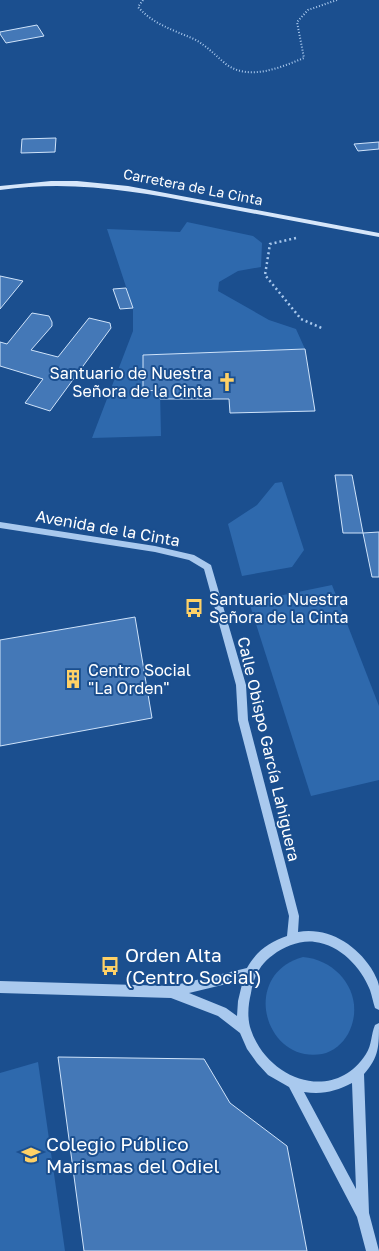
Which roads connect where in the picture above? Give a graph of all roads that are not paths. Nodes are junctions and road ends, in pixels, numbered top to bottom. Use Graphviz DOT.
graph roads {
  1 [pos="0,188"];
  2 [pos="379,235"];
  3 [pos="0,525"];
  4 [pos="208,567"];
  5 [pos="292,939"];
  6 [pos="250,973"];
  7 [pos="0,987"];
  8 [pos="171,992"];
  9 [pos="379,1004"];
  10 [pos="245,1029"];
  11 [pos="379,1029"];
  12 [pos="376,1054"];
  13 [pos="358,1073"];
  14 [pos="294,1085"];
  15 [pos="363,1215"];
  16 [pos="374,1251"];
  1 -- 2 [label="main road, Carretera de La Cinta"];
  3 -- 4 [label="street, Avenida de la Cinta"];
  4 -- 5 [label="street, Calle Obispo García Lahiguera"];
  5 -- 6 [label="street"];
  5 -- 9 [label="street"];
  6 -- 8 [label="street"];
  6 -- 10 [label="street"];
  7 -- 8 [label="street"];
  8 -- 10 [label="street"];
  10 -- 14 [label="street"];
  11 -- 12 [label="street"];
  12 -- 13 [label="street"];
  13 -- 14 [label="street"];
  13 -- 15 [label="street"];
  14 -- 15 [label="street"];
  15 -- 16 [label="street"];
}
